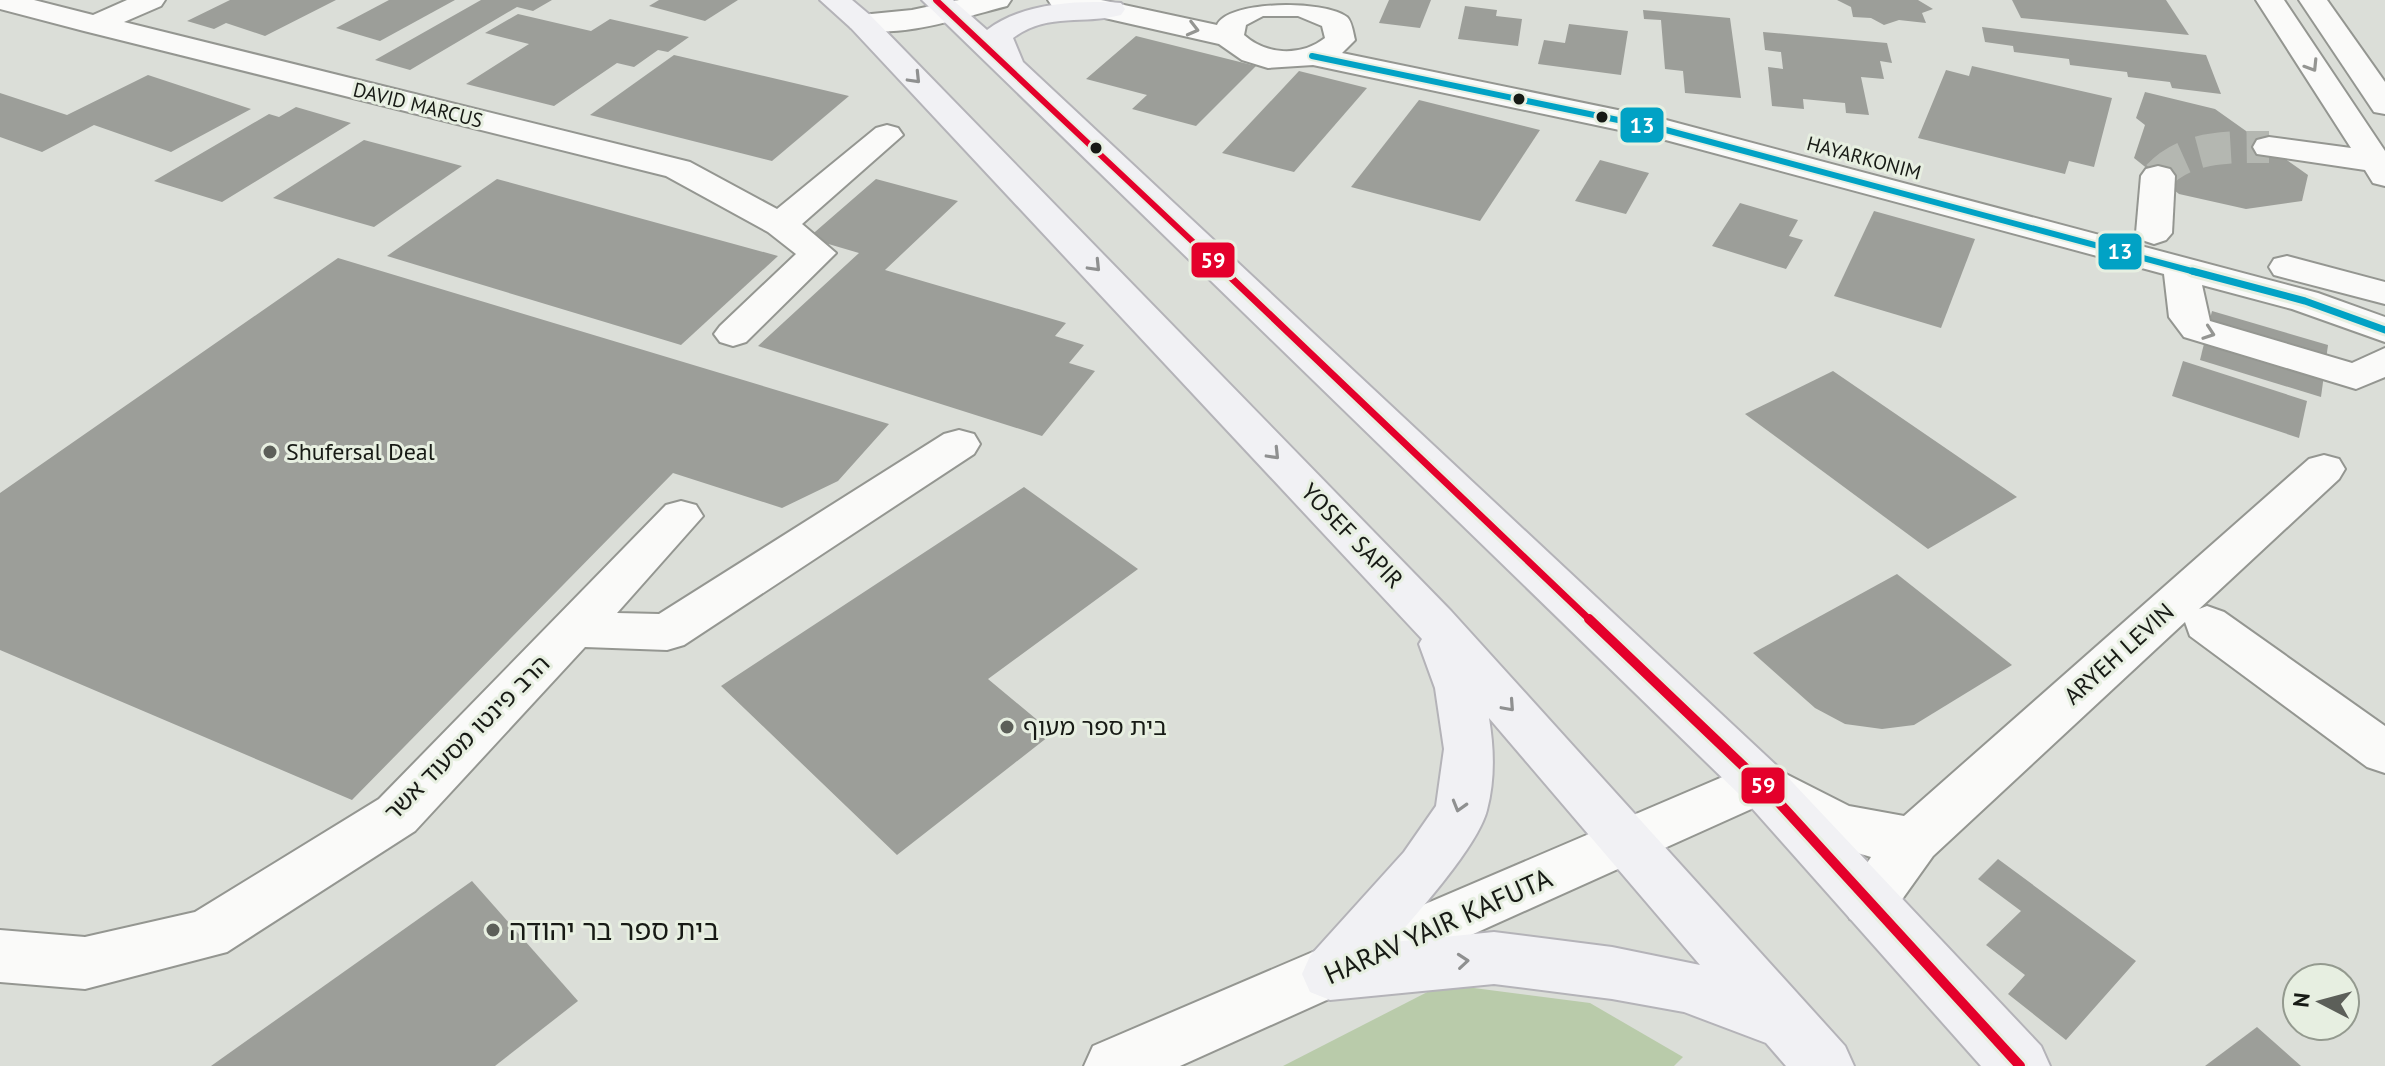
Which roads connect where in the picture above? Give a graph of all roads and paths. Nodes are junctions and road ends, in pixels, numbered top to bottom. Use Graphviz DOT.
graph roads {
  1 [pos="0,0"];
  2 [pos="151,0"];
  3 [pos="997,0"];
  4 [pos="1062,0"];
  5 [pos="1160,0"];
  6 [pos="2270,0"];
  7 [pos="2313,0"];
  8 [pos="1276,3"];
  9 [pos="943,6"];
  10 [pos="861,7"];
  11 [pos="1111,9"];
  12 [pos="1330,17"];
  13 [pos="94,25"];
  14 [pos="1235,26"];
  15 [pos="1312,56"];
  16 [pos="1010,66"];
  17 [pos="2385,105"];
  18 [pos="887,135"];
  19 [pos="2269,147"];
  20 [pos="2381,169"];
  21 [pos="2158,176"];
  22 [pos="780,225"];
  23 [pos="2154,233"];
  24 [pos="2181,267"];
  25 [pos="2385,272"];
  26 [pos="2325,277"];
  27 [pos="2385,293"];
  28 [pos="2385,330"];
  29 [pos="733,334"];
  30 [pos="2385,360"];
  31 [pos="959,444"];
  32 [pos="2324,469"];
  33 [pos="681,516"];
  34 [pos="1435,623"];
  35 [pos="2207,624"];
  36 [pos="574,629"];
  37 [pos="2385,753"];
  38 [pos="1760,782"];
  39 [pos="1914,840"];
  40 [pos="1629,842"];
  41 [pos="1869,902"];
  42 [pos="0,956"];
  43 [pos="1330,974"];
  44 [pos="1789,1024"];
  45 [pos="1114,1066"];
  46 [pos="1824,1066"];
  47 [pos="2020,1066"];
  1 -- 13 [label="street, DAVID MARCUS"];
  2 -- 13 [label="street"];
  3 -- 9 [label="street"];
  4 -- 11 [label="street"];
  5 -- 14 [label="street"];
  6 -- 20 [label="street, one-way"];
  7 -- 17 [label="street"];
  8 -- 12 [label="street, HAYARKONIM"];
  8 -- 14 [label="street"];
  9 -- 10 [label="street"];
  9 -- 16 [label="main road"];
  10 -- 34 [label="main road, YOSEF SAPIR, one-way"];
  11 -- 14 [label="street, one-way"];
  11 -- 16 [label="main road"];
  12 -- 15 [label="street"];
  12 -- 23 [label="street, HAYARKONIM"];
  13 -- 22 [label="street, DAVID MARCUS"];
  14 -- 15 [label="street, HAYARKONIM"];
  15 -- 24 [label="street, HAYARKONIM"];
  16 -- 38 [label="main road"];
  18 -- 22 [label="street"];
  19 -- 20 [label="street"];
  21 -- 23 [label="street"];
  22 -- 29 [label="street, DAVID MARCUS"];
  23 -- 26 [label="street, HAYARKONIM"];
  24 -- 28 [label="street, HAYARKONIM"];
  24 -- 30 [label="street, one-way"];
  25 -- 26 [label="street"];
  26 -- 27 [label="street, HAYARKONIM"];
  31 -- 36 [label="street"];
  32 -- 39 [label="street, ARYEH LEVIN"];
  33 -- 36 [label="street, הרב פינטו מסעוד אשר"];
  34 -- 40 [label="main road, YOSEF SAPIR, one-way"];
  34 -- 43 [label="main road, one-way"];
  35 -- 37 [label="street"];
  36 -- 42 [label="street, הרב פינטו מסעוד אשר"];
  38 -- 39 [label="street"];
  38 -- 40 [label="street, HARAV YAIR KAFUTA"];
  38 -- 41 [label="main road"];
  39 -- 41 [label="street, ARYEH LEVIN"];
  40 -- 43 [label="street, HARAV YAIR KAFUTA"];
  40 -- 44 [label="main road, YOSEF SAPIR"];
  41 -- 47 [label="main road"];
  43 -- 44 [label="main road, one-way"];
  43 -- 45 [label="street, HARAV YAIR KAFUTA"];
  44 -- 46 [label="main road, YOSEF SAPIR"];
}
